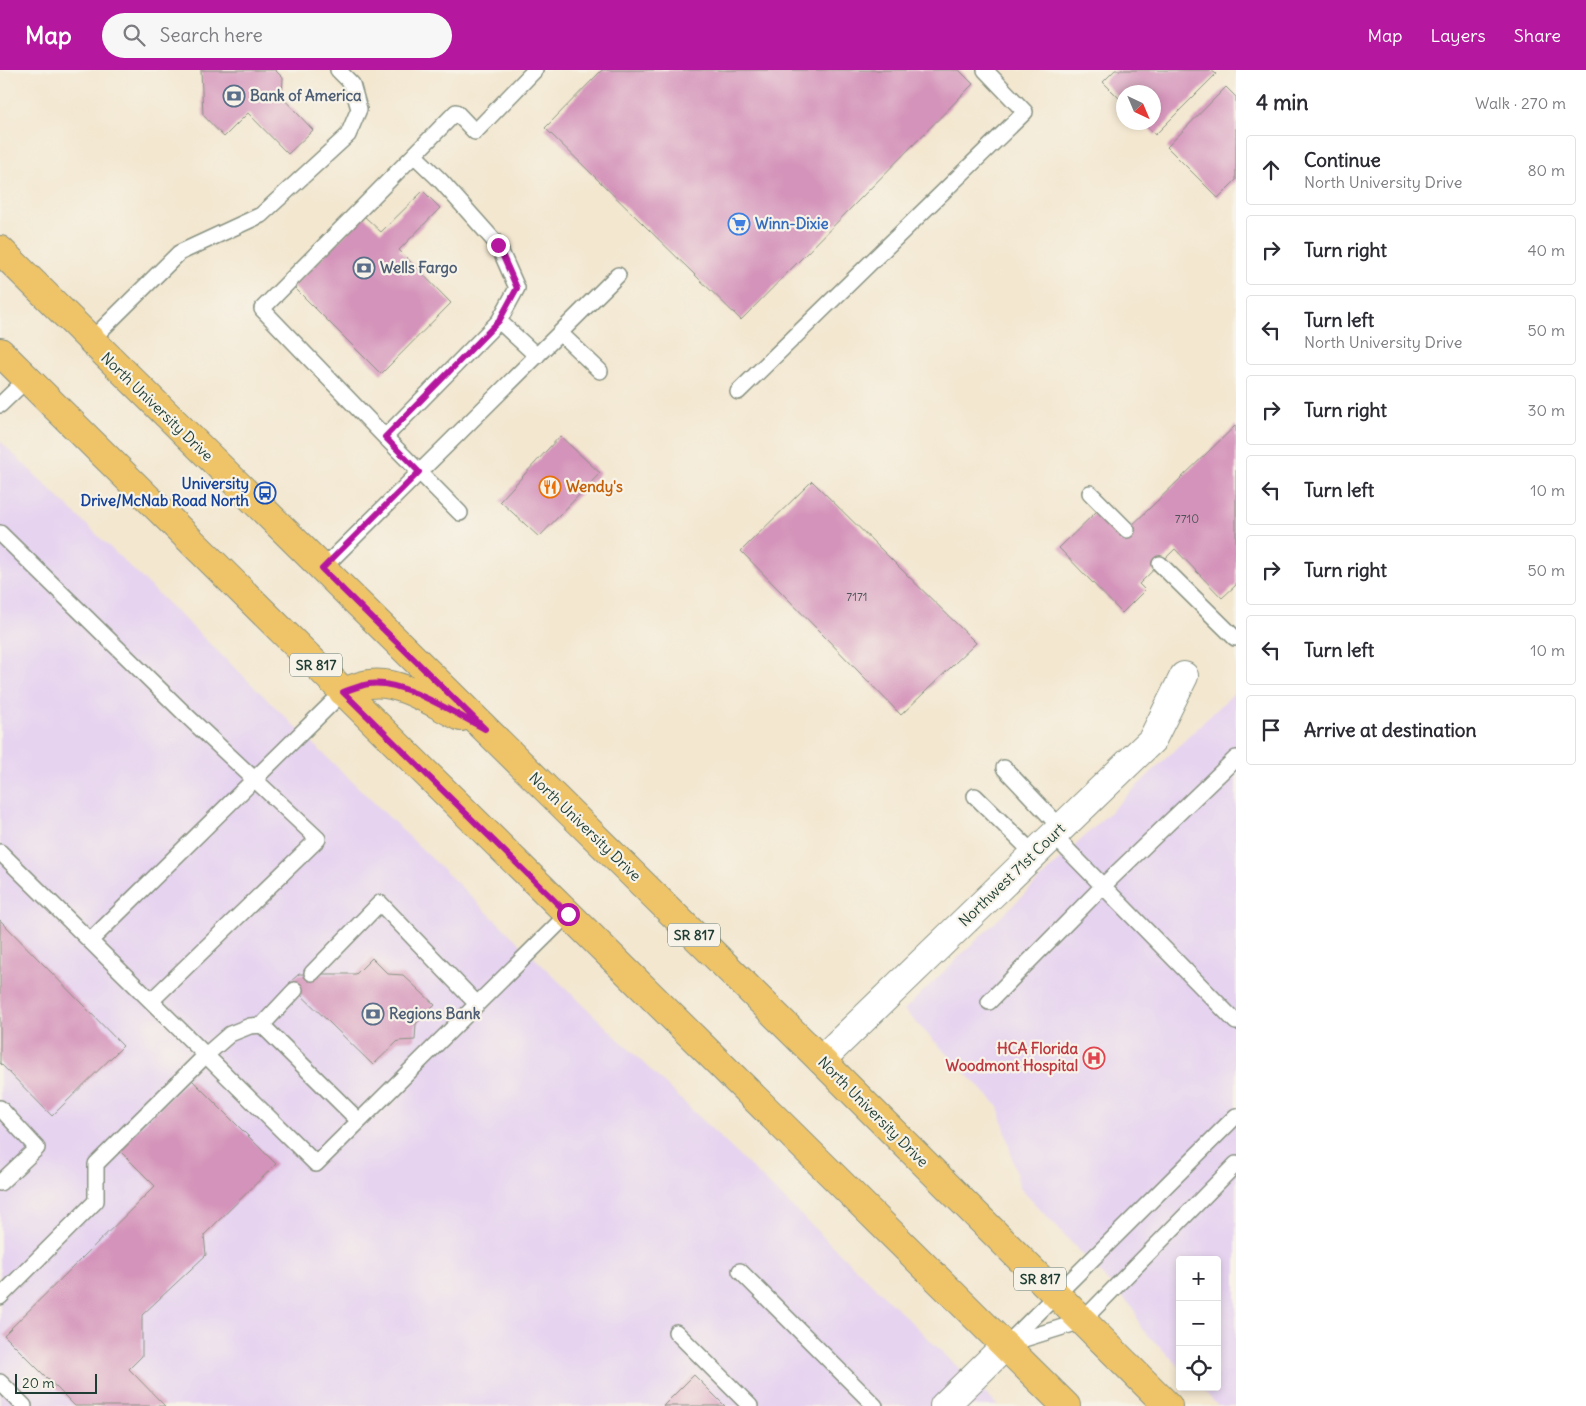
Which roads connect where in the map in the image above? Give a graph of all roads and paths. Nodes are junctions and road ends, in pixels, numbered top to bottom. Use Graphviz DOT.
graph roads {
  1 [pos="338,70"];
  2 [pos="534,70"];
  3 [pos="985,70"];
  4 [pos="414,155"];
  5 [pos="0,250"];
  6 [pos="618,275"];
  7 [pos="499,321"];
  8 [pos="560,333"];
  9 [pos="90,341"];
  10 [pos="0,352"];
  11 [pos="537,356"];
  12 [pos="600,371"];
  13 [pos="27,379"];
  14 [pos="738,392"];
  15 [pos="0,405"];
  16 [pos="385,437"];
  17 [pos="419,472"];
  18 [pos="1090,493"];
  19 [pos="460,513"];
  20 [pos="1127,530"];
  21 [pos="0,533"];
  22 [pos="1160,564"];
  23 [pos="322,569"];
  24 [pos="1235,638"];
  25 [pos="1184,676"];
  26 [pos="343,692"];
  27 [pos="485,729"];
  28 [pos="1236,758"];
  29 [pos="1004,768"];
  30 [pos="255,779"];
  31 [pos="975,796"];
  32 [pos="1049,839"];
  33 [pos="0,852"];
  34 [pos="1102,886"];
  35 [pos="568,914"];
  36 [pos="90,941"];
  37 [pos="312,974"];
  38 [pos="296,990"];
  39 [pos="151,1001"];
  40 [pos="989,1002"];
  41 [pos="477,1004"];
  42 [pos="1236,1022"];
  43 [pos="262,1025"];
  44 [pos="206,1055"];
  45 [pos="821,1060"];
  46 [pos="0,1108"];
  47 [pos="1236,1116"];
  48 [pos="359,1121"];
  49 [pos="1236,1164"];
  50 [pos="0,1183"];
  51 [pos="740,1271"];
  52 [pos="1055,1294"];
  53 [pos="0,1297"];
  54 [pos="1082,1321"];
  55 [pos="676,1332"];
  56 [pos="1004,1346"];
  57 [pos="0,1382"];
  58 [pos="24,1406"];
  59 [pos="750,1406"];
  60 [pos="875,1406"];
  61 [pos="944,1406"];
  62 [pos="1066,1406"];
  63 [pos="1168,1406"];
  1 -- 9 [label="lane"];
  2 -- 4 [label="lane"];
  3 -- 14 [label="lane"];
  4 -- 7 [label="lane"];
  4 -- 16 [label="lane"];
  5 -- 9 [label="main road, North University Drive / SR 817"];
  6 -- 8 [label="lane"];
  7 -- 11 [label="lane"];
  7 -- 16 [label="lane"];
  8 -- 11 [label="lane"];
  8 -- 12 [label="lane"];
  9 -- 23 [label="main road, North University Drive / SR 817"];
  10 -- 13 [label="main road, SR 817"];
  11 -- 17 [label="lane"];
  13 -- 15 [label="lane"];
  13 -- 26 [label="main road, SR 817"];
  16 -- 17 [label="lane"];
  17 -- 19 [label="lane"];
  17 -- 23 [label="lane"];
  18 -- 20 [label="lane"];
  21 -- 30 [label="lane"];
  22 -- 24 [label="lane"];
  23 -- 27 [label="main road, North University Drive / SR 817"];
  25 -- 32 [label="street, Northwest 71st Court"];
  26 -- 27 [label="main road"];
  26 -- 30 [label="lane"];
  26 -- 35 [label="main road, SR 817"];
  27 -- 45 [label="main road, North University Drive / SR 817"];
  28 -- 34 [label="lane"];
  29 -- 32 [label="lane"];
  30 -- 36 [label="lane"];
  30 -- 39 [label="lane"];
  31 -- 32 [label="lane"];
  32 -- 34 [label="lane"];
  32 -- 45 [label="street, Northwest 71st Court"];
  33 -- 36 [label="lane"];
  34 -- 40 [label="lane"];
  34 -- 42 [label="lane"];
  35 -- 41 [label="lane"];
  35 -- 56 [label="main road, SR 817"];
  36 -- 39 [label="lane"];
  37 -- 41 [label="lane"];
  38 -- 43 [label="lane"];
  39 -- 44 [label="lane"];
  41 -- 48 [label="lane"];
  43 -- 44 [label="lane"];
  43 -- 48 [label="lane"];
  44 -- 48 [label="lane"];
  44 -- 53 [label="lane"];
  45 -- 52 [label="main road, North University Drive / SR 817"];
  46 -- 50 [label="lane"];
  47 -- 52 [label="lane"];
  49 -- 54 [label="lane"];
  51 -- 60 [label="lane"];
  52 -- 54 [label="main road, North University Drive / SR 817"];
  52 -- 56 [label="lane"];
  54 -- 56 [label="lane"];
  54 -- 63 [label="main road, North University Drive / SR 817"];
  55 -- 59 [label="lane"];
  56 -- 61 [label="street"];
  56 -- 62 [label="main road, SR 817"];
  57 -- 58 [label="lane"];
}
